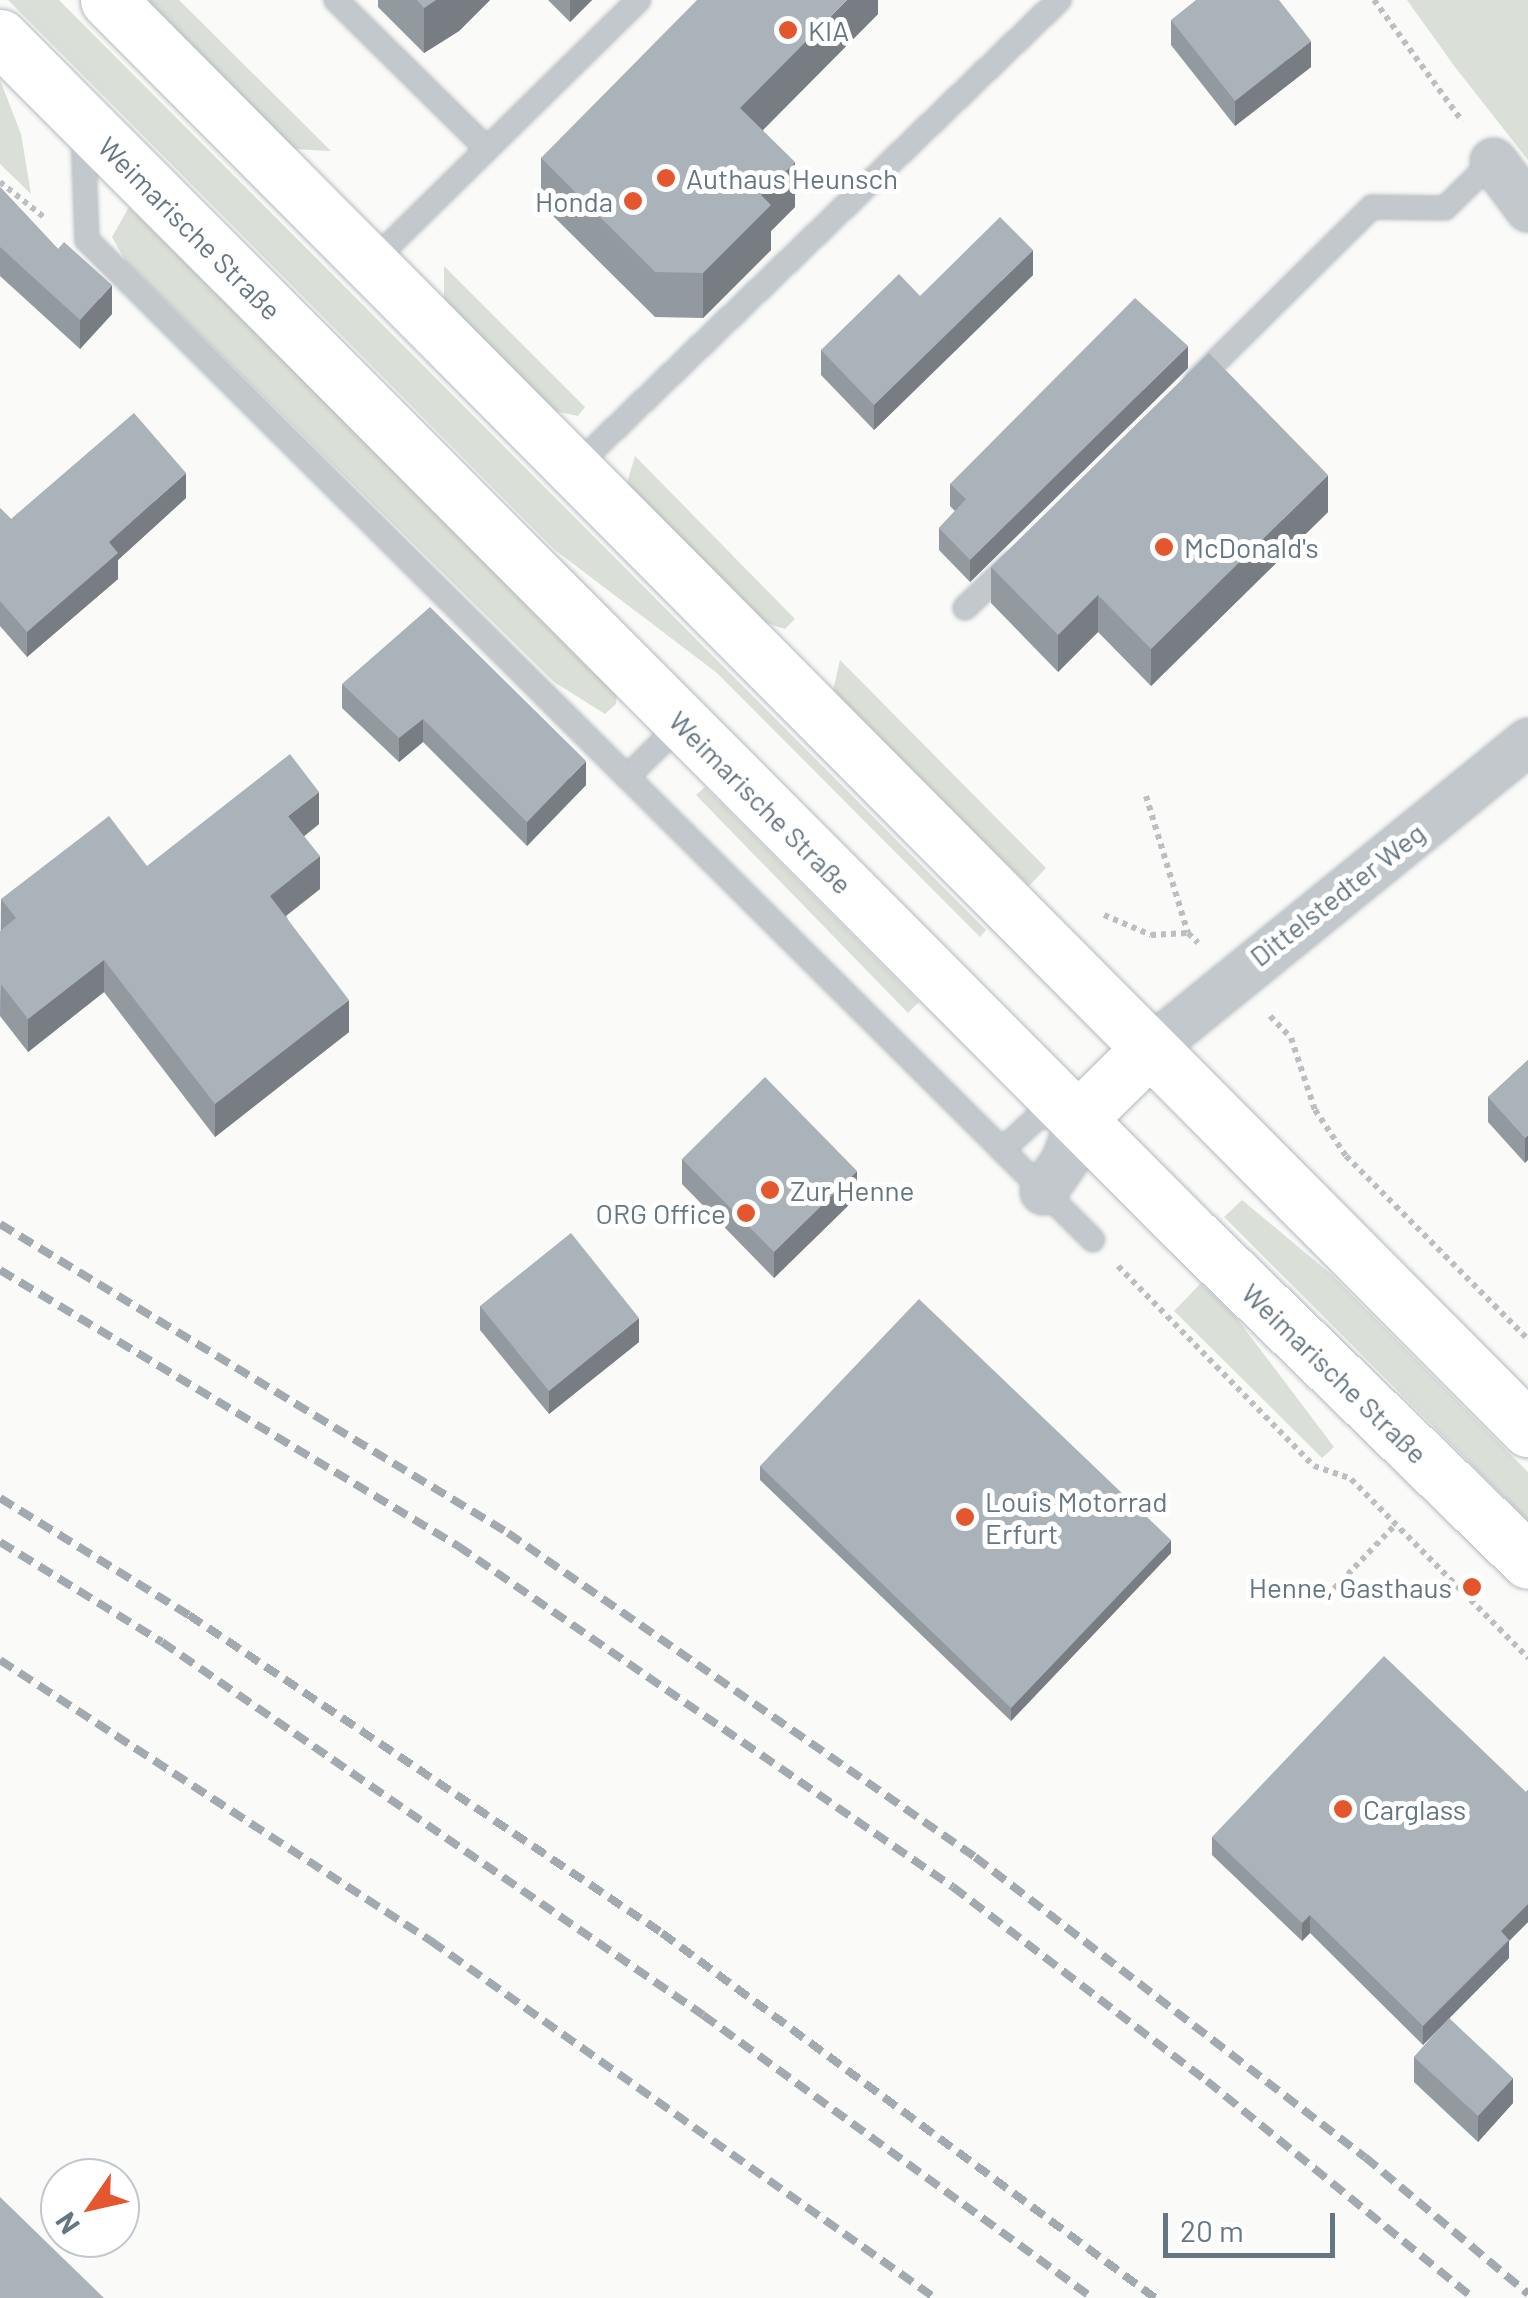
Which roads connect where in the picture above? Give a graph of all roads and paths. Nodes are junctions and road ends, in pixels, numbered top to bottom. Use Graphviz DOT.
graph roads {
  1 [pos="108,0"];
  2 [pos="336,0"];
  3 [pos="639,0"];
  4 [pos="1060,0"];
  5 [pos="1374,0"];
  6 [pos="0,37"];
  7 [pos="82,119"];
  8 [pos="487,149"];
  9 [pos="1493,162"];
  10 [pos="1528,208"];
  11 [pos="371,263"];
  12 [pos="1176,401"];
  13 [pos="572,470"];
  14 [pos="1036,539"];
  15 [pos="965,608"];
  16 [pos="682,723"];
  17 [pos="1528,741"];
  18 [pos="628,777"];
  19 [pos="1146,796"];
  20 [pos="1098,909"];
  21 [pos="1188,933"];
  22 [pos="1234,976"];
  23 [pos="1148,1050"];
  24 [pos="1080,1117"];
  25 [pos="1002,1150"];
  26 [pos="1043,1191"];
  27 [pos="1093,1240"];
  28 [pos="1528,1339"];
  29 [pos="1528,1429"];
  30 [pos="1395,1525"];
  31 [pos="1528,1561"];
  32 [pos="1327,1596"];
  33 [pos="1528,1658"];
  1 -- 11 [label="main road"];
  2 -- 8 [label="lane"];
  3 -- 8 [label="lane"];
  4 -- 13 [label="lane"];
  5 -- 9 [label="path"];
  6 -- 7 [label="main road, Weimarische Straße"];
  7 -- 16 [label="main road, Weimarische Straße"];
  7 -- 18 [label="lane"];
  8 -- 11 [label="lane"];
  9 -- 10 [label="street"];
  9 -- 12 [label="lane"];
  11 -- 13 [label="main road"];
  13 -- 23 [label="main road"];
  14 -- 15 [label="lane"];
  16 -- 18 [label="lane"];
  16 -- 24 [label="main road, Weimarische Straße"];
  17 -- 22 [label="street, Dittelstedter Weg"];
  18 -- 25 [label="lane"];
  19 -- 21 [label="path"];
  20 -- 21 [label="path"];
  21 -- 22 [label="path"];
  22 -- 23 [label="street, Dittelstedter Weg"];
  22 -- 28 [label="path"];
  23 -- 24 [label="main road"];
  23 -- 29 [label="main road"];
  24 -- 25 [label="lane"];
  24 -- 26 [label="street"];
  24 -- 31 [label="main road, Weimarische Straße"];
  25 -- 26 [label="lane"];
  26 -- 27 [label="lane"];
  27 -- 30 [label="path"];
  30 -- 32 [label="path"];
  30 -- 33 [label="path"];
}
